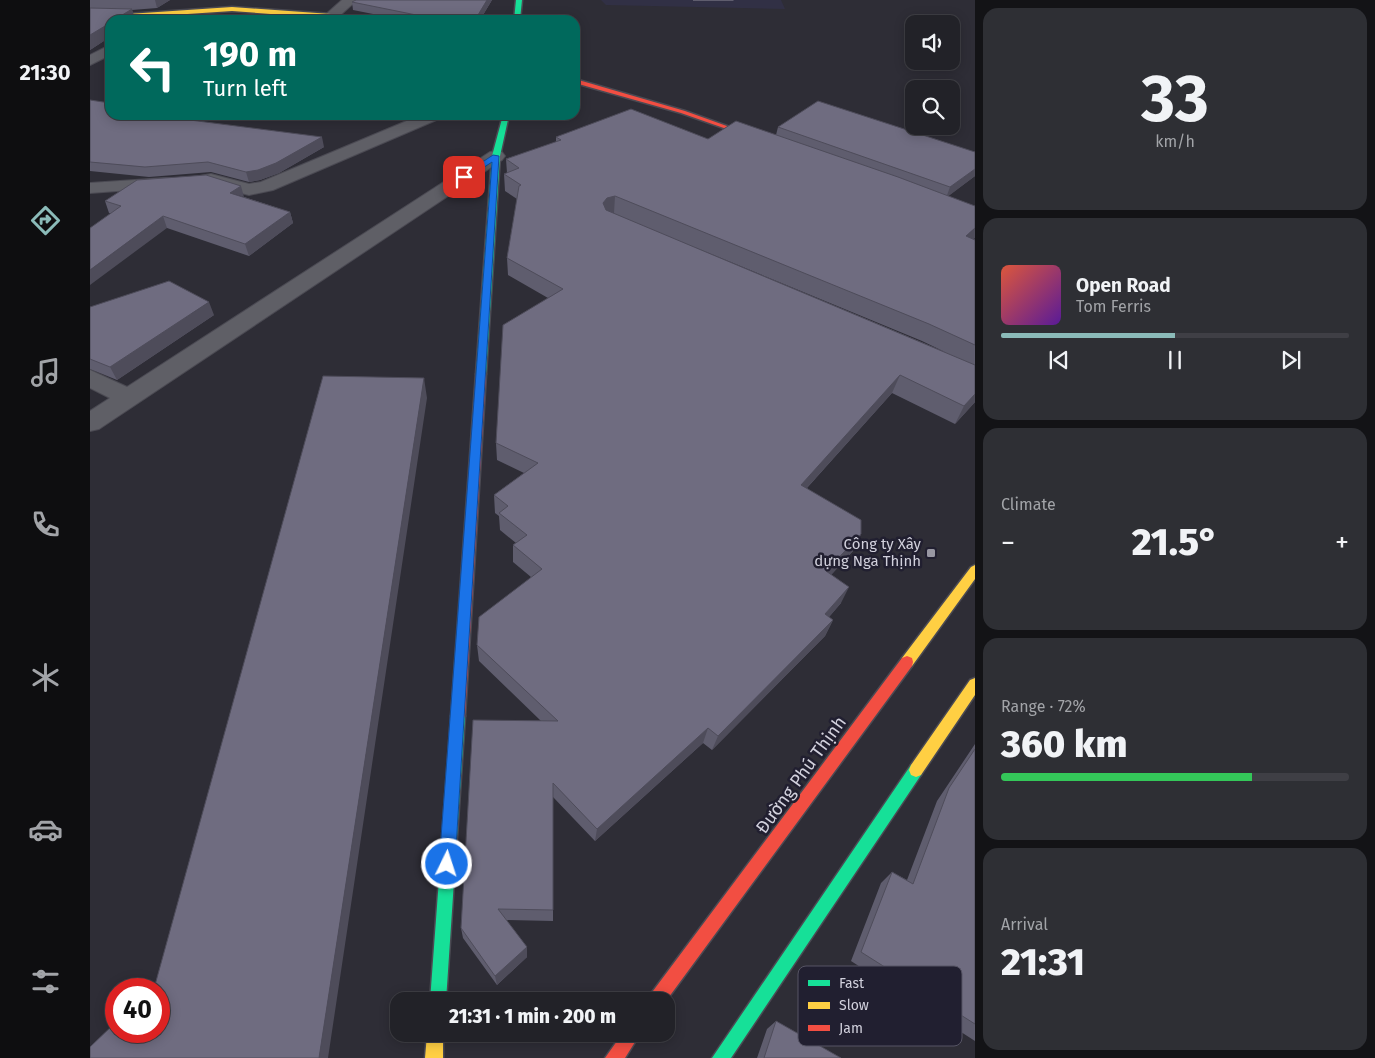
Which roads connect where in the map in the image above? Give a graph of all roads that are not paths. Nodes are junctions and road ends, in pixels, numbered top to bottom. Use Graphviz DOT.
graph roads {
  1 [pos="350,0"];
  2 [pos="519,0"];
  3 [pos="174,13"];
  4 [pos="90,14"];
  5 [pos="109,15"];
  6 [pos="143,15"];
  7 [pos="170,15"];
  8 [pos="319,15"];
  9 [pos="332,15"];
  10 [pos="518,15"];
  11 [pos="105,52"];
  12 [pos="90,61"];
  13 [pos="580,82"];
  14 [pos="423,120"];
  15 [pos="505,120"];
  16 [pos="768,142"];
  17 [pos="496,156"];
  18 [pos="90,188"];
  19 [pos="90,378"];
  20 [pos="127,398"];
  21 [pos="90,423"];
  22 [pos="975,570"];
  23 [pos="975,684"];
  24 [pos="439,992"];
  25 [pos="663,992"];
  26 [pos="435,1042"];
  27 [pos="626,1042"];
  28 [pos="434,1058"];
  29 [pos="614,1058"];
  30 [pos="721,1058"];
  1 -- 9 [label="street"];
  2 -- 10 [label="main road"];
  3 -- 6 [label="main road"];
  3 -- 7 [label="street"];
  3 -- 8 [label="main road"];
  4 -- 5 [label="main road"];
  11 -- 12 [label="street"];
  13 -- 16 [label="main road"];
  14 -- 18 [label="street"];
  15 -- 17 [label="main road"];
  17 -- 20 [label="street"];
  17 -- 24 [label="main road"];
  19 -- 20 [label="street"];
  20 -- 21 [label="street"];
  22 -- 25 [label="main road, Đường Phú Thịnh"];
  23 -- 30 [label="main road"];
  26 -- 28 [label="main road"];
  27 -- 29 [label="main road"];
}
